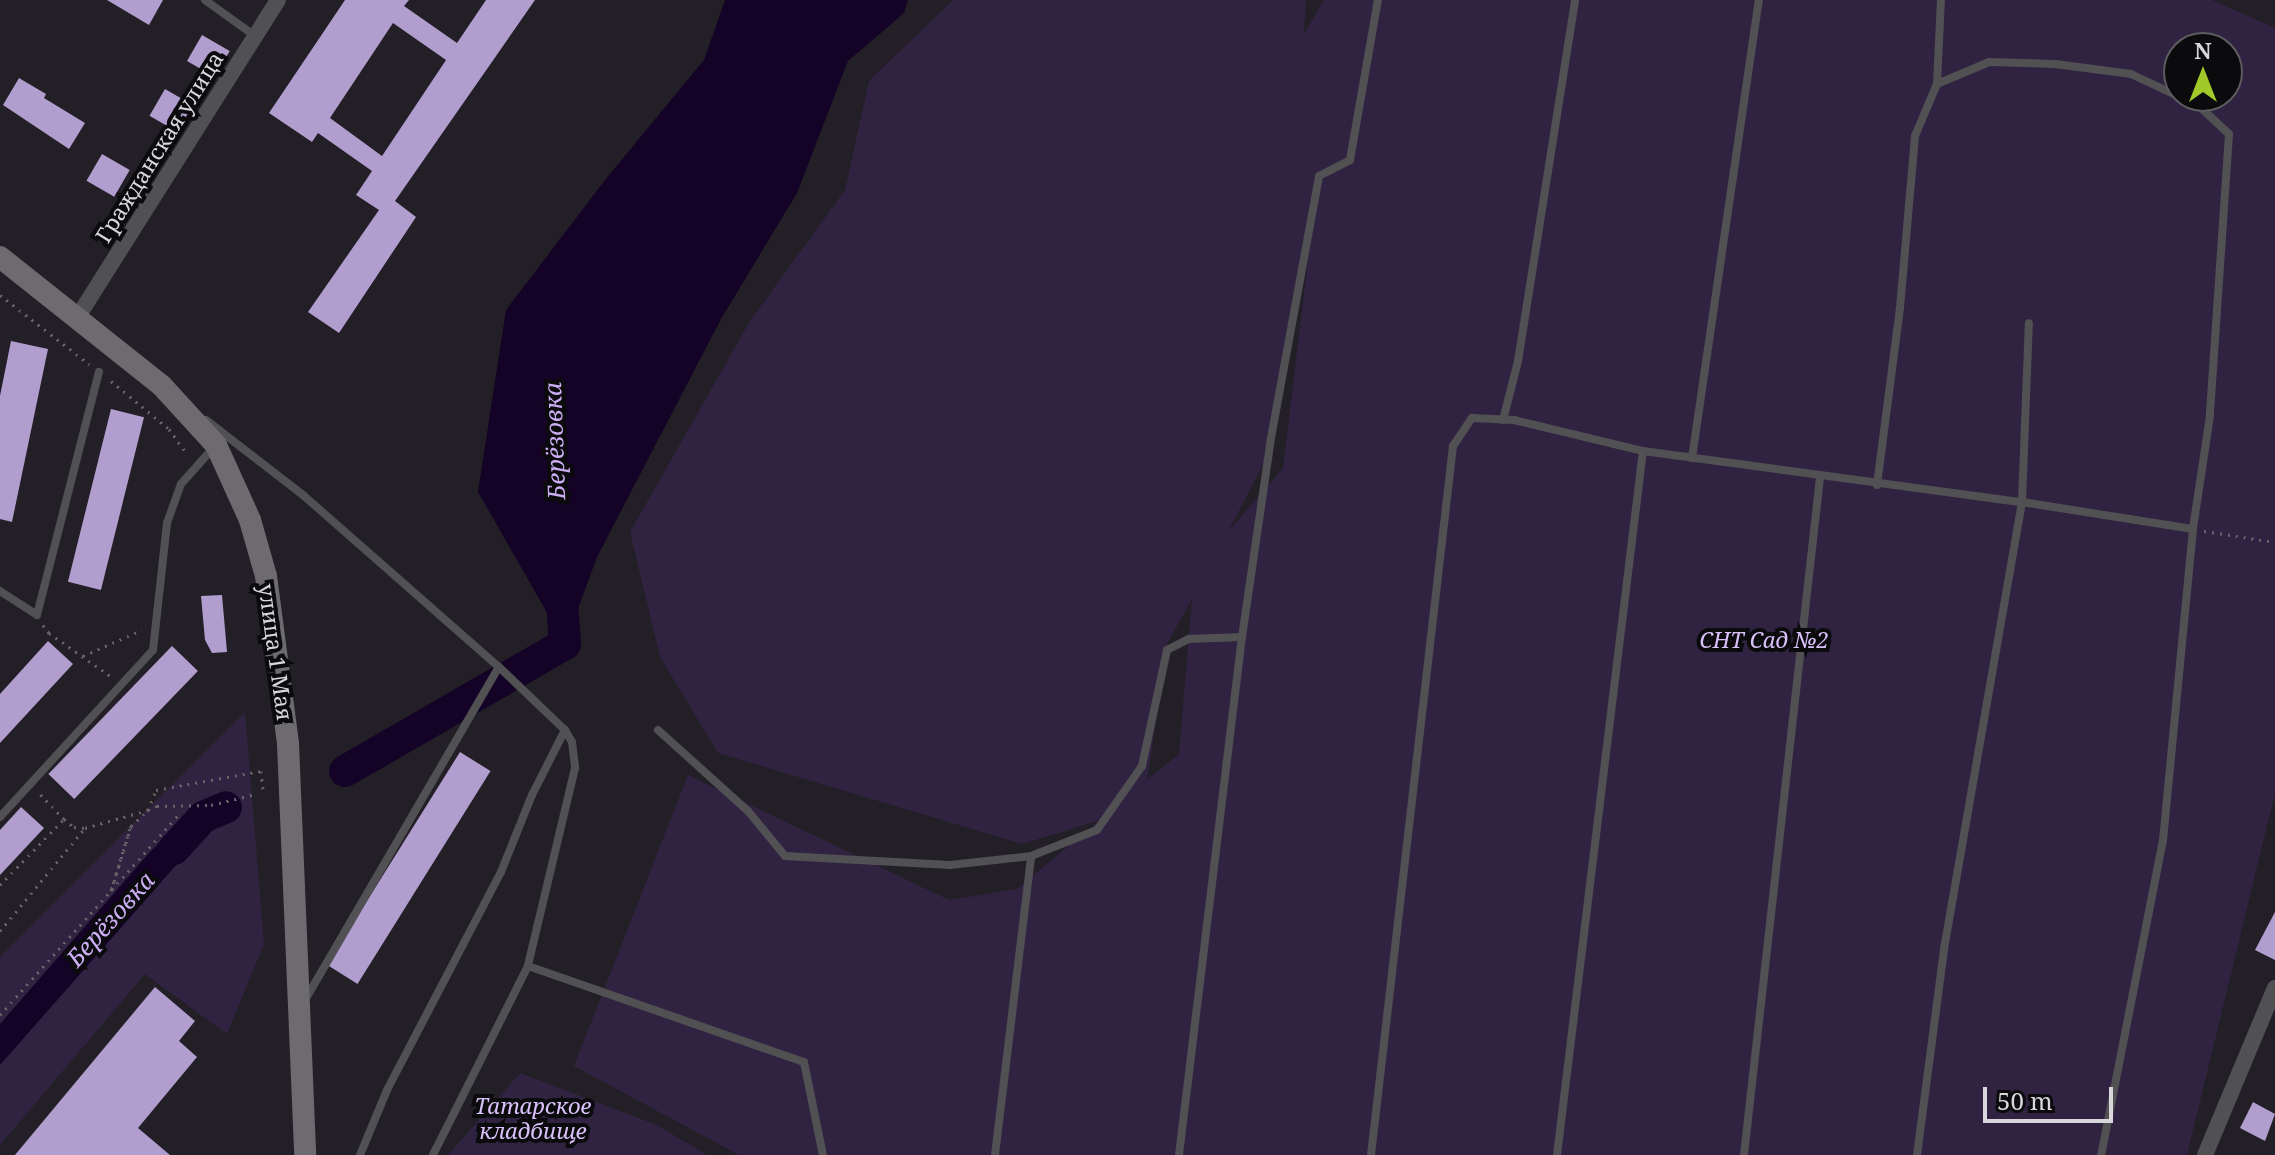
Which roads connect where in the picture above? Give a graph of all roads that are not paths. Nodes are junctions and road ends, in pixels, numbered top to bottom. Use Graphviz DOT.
graph roads {
  1 [pos="205,0"];
  2 [pos="278,0"];
  3 [pos="1378,0"];
  4 [pos="1575,0"];
  5 [pos="1759,0"];
  6 [pos="1941,0"];
  7 [pos="255,36"];
  8 [pos="1937,84"];
  9 [pos="0,257"];
  10 [pos="77,318"];
  11 [pos="2029,323"];
  12 [pos="99,372"];
  13 [pos="162,386"];
  14 [pos="1503,420"];
  15 [pos="216,445"];
  16 [pos="1643,451"];
  17 [pos="1692,458"];
  18 [pos="1820,477"];
  19 [pos="1877,485"];
  20 [pos="2022,502"];
  21 [pos="2193,529"];
  22 [pos="4,594"];
  23 [pos="0,604"];
  24 [pos="1242,637"];
  25 [pos="499,667"];
  26 [pos="565,730"];
  27 [pos="658,730"];
  28 [pos="0,817"];
  29 [pos="1031,856"];
  30 [pos="528,966"];
  31 [pos="2275,988"];
  32 [pos="299,1011"];
  33 [pos="305,1155"];
  34 [pos="360,1155"];
  35 [pos="433,1155"];
  36 [pos="823,1155"];
  37 [pos="995,1155"];
  38 [pos="1179,1155"];
  39 [pos="1371,1155"];
  40 [pos="1557,1155"];
  41 [pos="1744,1155"];
  42 [pos="1917,1155"];
  43 [pos="2101,1155"];
  44 [pos="2205,1155"];
  1 -- 7 [label="lane"];
  2 -- 7 [label="street, Гражданская улица"];
  3 -- 24 [label="lane"];
  4 -- 14 [label="lane"];
  5 -- 17 [label="lane"];
  6 -- 8 [label="lane"];
  7 -- 10 [label="street, Гражданская улица"];
  8 -- 19 [label="lane"];
  8 -- 21 [label="lane"];
  9 -- 10 [label="main road, улица 1 Мая"];
  10 -- 13 [label="main road, улица 1 Мая"];
  11 -- 20 [label="lane"];
  12 -- 22 [label="lane"];
  13 -- 15 [label="main road, улица 1 Мая"];
  13 -- 25 [label="lane"];
  14 -- 16 [label="lane"];
  14 -- 39 [label="lane"];
  15 -- 28 [label="lane"];
  15 -- 32 [label="main road, улица 1 Мая"];
  16 -- 17 [label="lane"];
  16 -- 40 [label="lane"];
  17 -- 18 [label="lane"];
  18 -- 19 [label="lane"];
  18 -- 41 [label="lane"];
  19 -- 20 [label="lane"];
  20 -- 21 [label="lane"];
  20 -- 42 [label="lane"];
  21 -- 43 [label="lane"];
  22 -- 23 [label="lane"];
  24 -- 29 [label="lane"];
  24 -- 38 [label="lane"];
  25 -- 26 [label="lane"];
  25 -- 32 [label="lane"];
  26 -- 30 [label="lane"];
  26 -- 34 [label="lane"];
  27 -- 29 [label="lane"];
  29 -- 37 [label="lane"];
  30 -- 35 [label="lane"];
  30 -- 36 [label="lane"];
  31 -- 44 [label="street"];
  32 -- 33 [label="main road, улица 1 Мая"];
}
